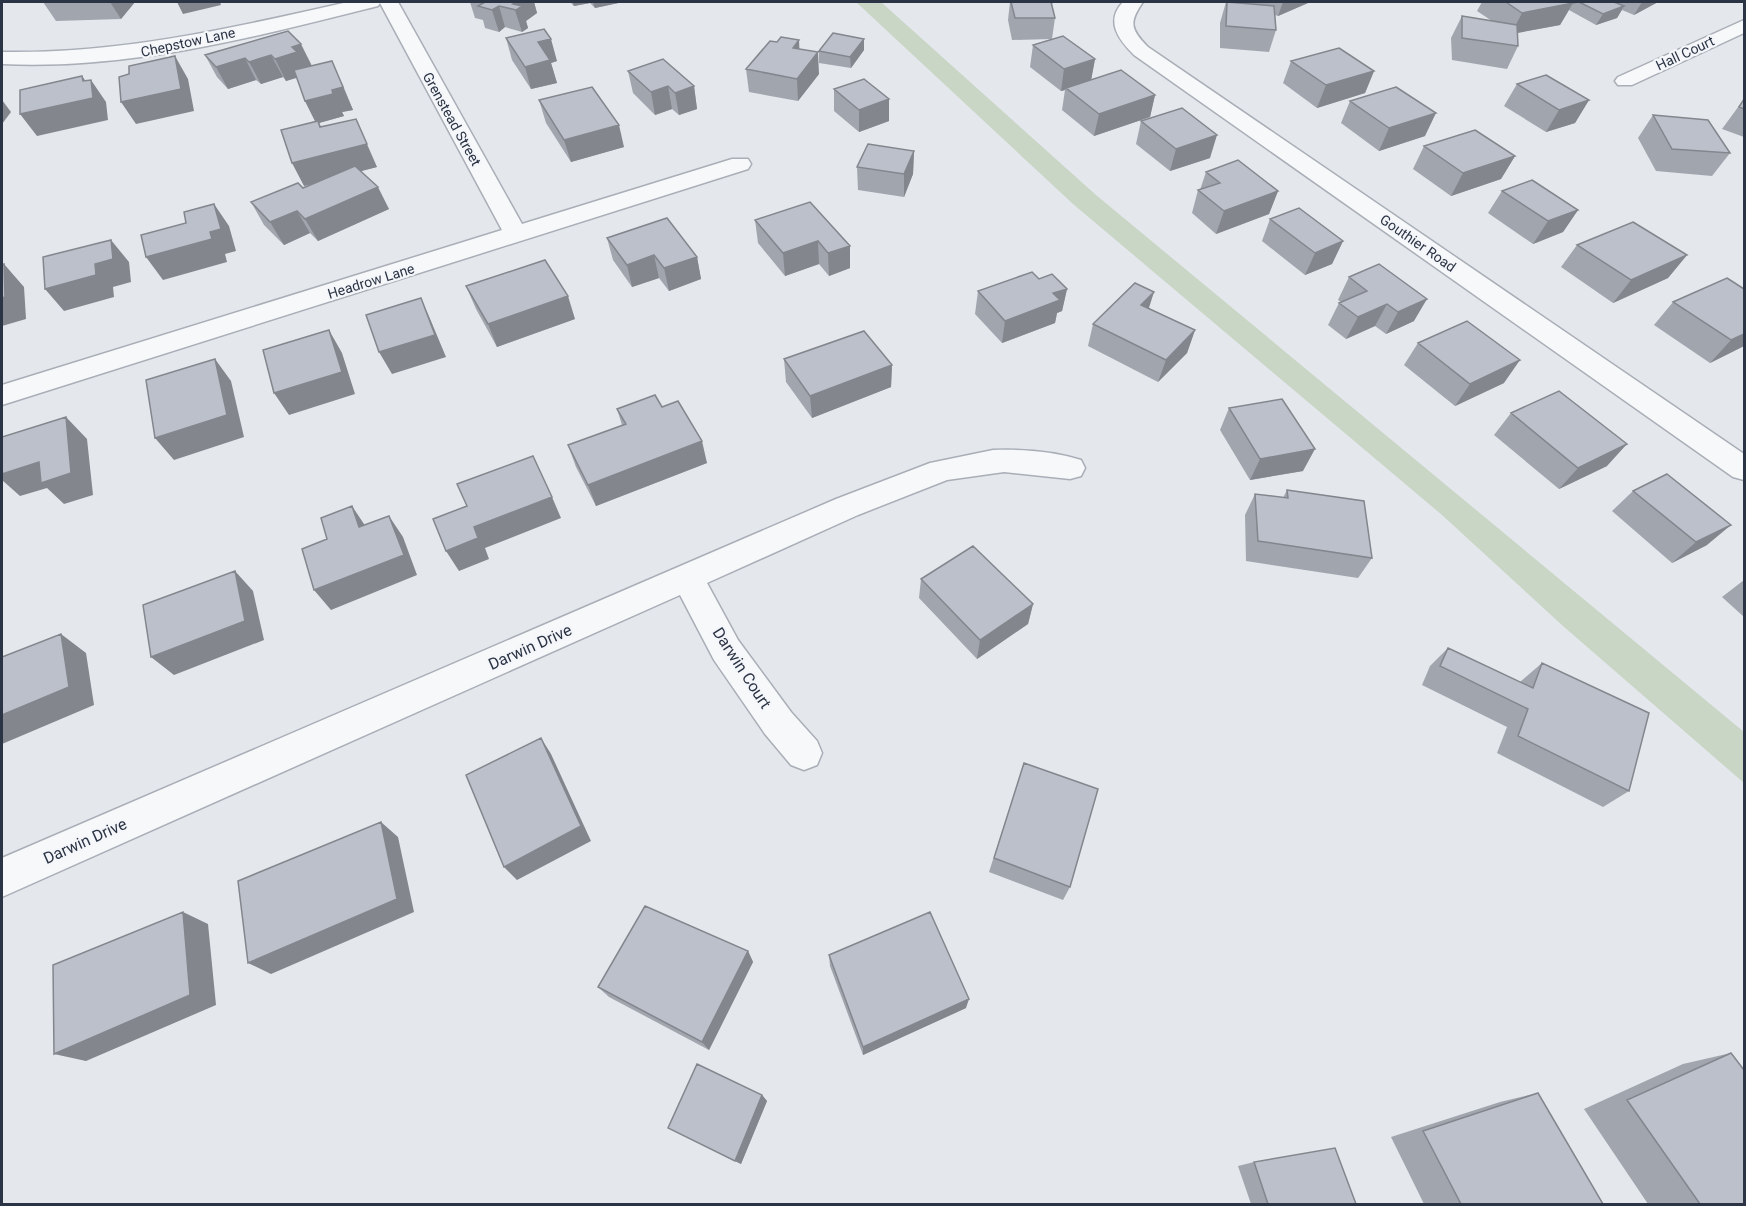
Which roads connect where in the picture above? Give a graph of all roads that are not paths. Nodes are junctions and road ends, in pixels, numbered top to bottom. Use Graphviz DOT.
graph roads {
  1 [pos="371,2"];
  2 [pos="388,2"];
  3 [pos="1134,2"];
  4 [pos="1744,26"];
  5 [pos="2,60"];
  6 [pos="1625,81"];
  7 [pos="740,164"];
  8 [pos="516,236"];
  9 [pos="2,395"];
  10 [pos="1070,468"];
  11 [pos="1744,469"];
  12 [pos="688,578"];
  13 [pos="804,753"];
  14 [pos="2,878"];
  1 -- 5 [label="street, Chepstow Lane"];
  2 -- 8 [label="street, Grenstead Street"];
  3 -- 11 [label="street, Gouthier Road"];
  4 -- 6 [label="street, Hall Court"];
  7 -- 8 [label="street, Headrow Lane"];
  8 -- 9 [label="street, Headrow Lane"];
  10 -- 12 [label="street, Darwin Drive"];
  12 -- 13 [label="street, Darwin Court"];
  12 -- 14 [label="street, Darwin Drive"];
}
